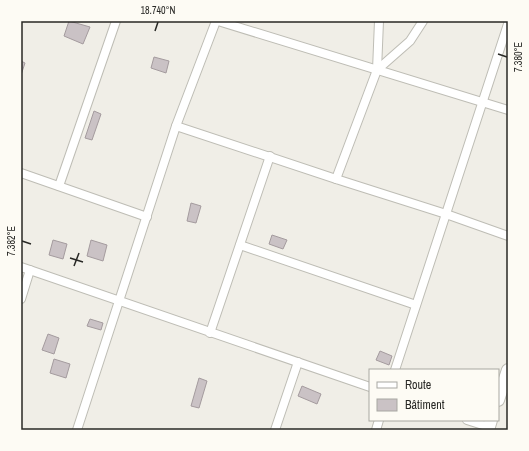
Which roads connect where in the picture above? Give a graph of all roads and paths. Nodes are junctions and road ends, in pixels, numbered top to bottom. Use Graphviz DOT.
graph roads {
  1 [pos="116,21"];
  2 [pos="217,21"];
  3 [pos="379,21"];
  4 [pos="423,21"];
  5 [pos="508,22"];
  6 [pos="377,70"];
  7 [pos="482,102"];
  8 [pos="508,110"];
  9 [pos="176,126"];
  10 [pos="270,156"];
  11 [pos="21,173"];
  12 [pos="336,179"];
  13 [pos="59,186"];
  14 [pos="446,214"];
  15 [pos="147,217"];
  16 [pos="508,236"];
  17 [pos="240,245"];
  18 [pos="21,267"];
  19 [pos="30,270"];
  20 [pos="21,299"];
  21 [pos="119,301"];
  22 [pos="416,305"];
  23 [pos="210,333"];
  24 [pos="298,362"];
  25 [pos="395,369"];
  26 [pos="508,370"];
  27 [pos="369,387"];
  28 [pos="499,397"];
  29 [pos="471,421"];
  30 [pos="489,426"];
  31 [pos="77,430"];
  32 [pos="275,430"];
  1 -- 13 [label="street"];
  2 -- 6 [label="street"];
  2 -- 9 [label="street"];
  3 -- 6 [label="street"];
  4 -- 6 [label="street"];
  5 -- 7 [label="street"];
  6 -- 7 [label="street"];
  6 -- 12 [label="street"];
  7 -- 8 [label="street"];
  7 -- 14 [label="street"];
  9 -- 10 [label="street"];
  9 -- 15 [label="street"];
  10 -- 12 [label="street"];
  10 -- 17 [label="street"];
  11 -- 13 [label="street"];
  12 -- 14 [label="street"];
  13 -- 15 [label="street"];
  14 -- 16 [label="street"];
  14 -- 22 [label="street"];
  15 -- 21 [label="street"];
  17 -- 22 [label="street"];
  17 -- 23 [label="street"];
  18 -- 19 [label="street"];
  19 -- 20 [label="street"];
  19 -- 21 [label="street"];
  21 -- 23 [label="street"];
  21 -- 31 [label="street"];
  22 -- 25 [label="street"];
  23 -- 24 [label="street"];
  24 -- 27 [label="street"];
  24 -- 32 [label="street"];
  26 -- 28 [label="street"];
  29 -- 30 [label="street"];
}
